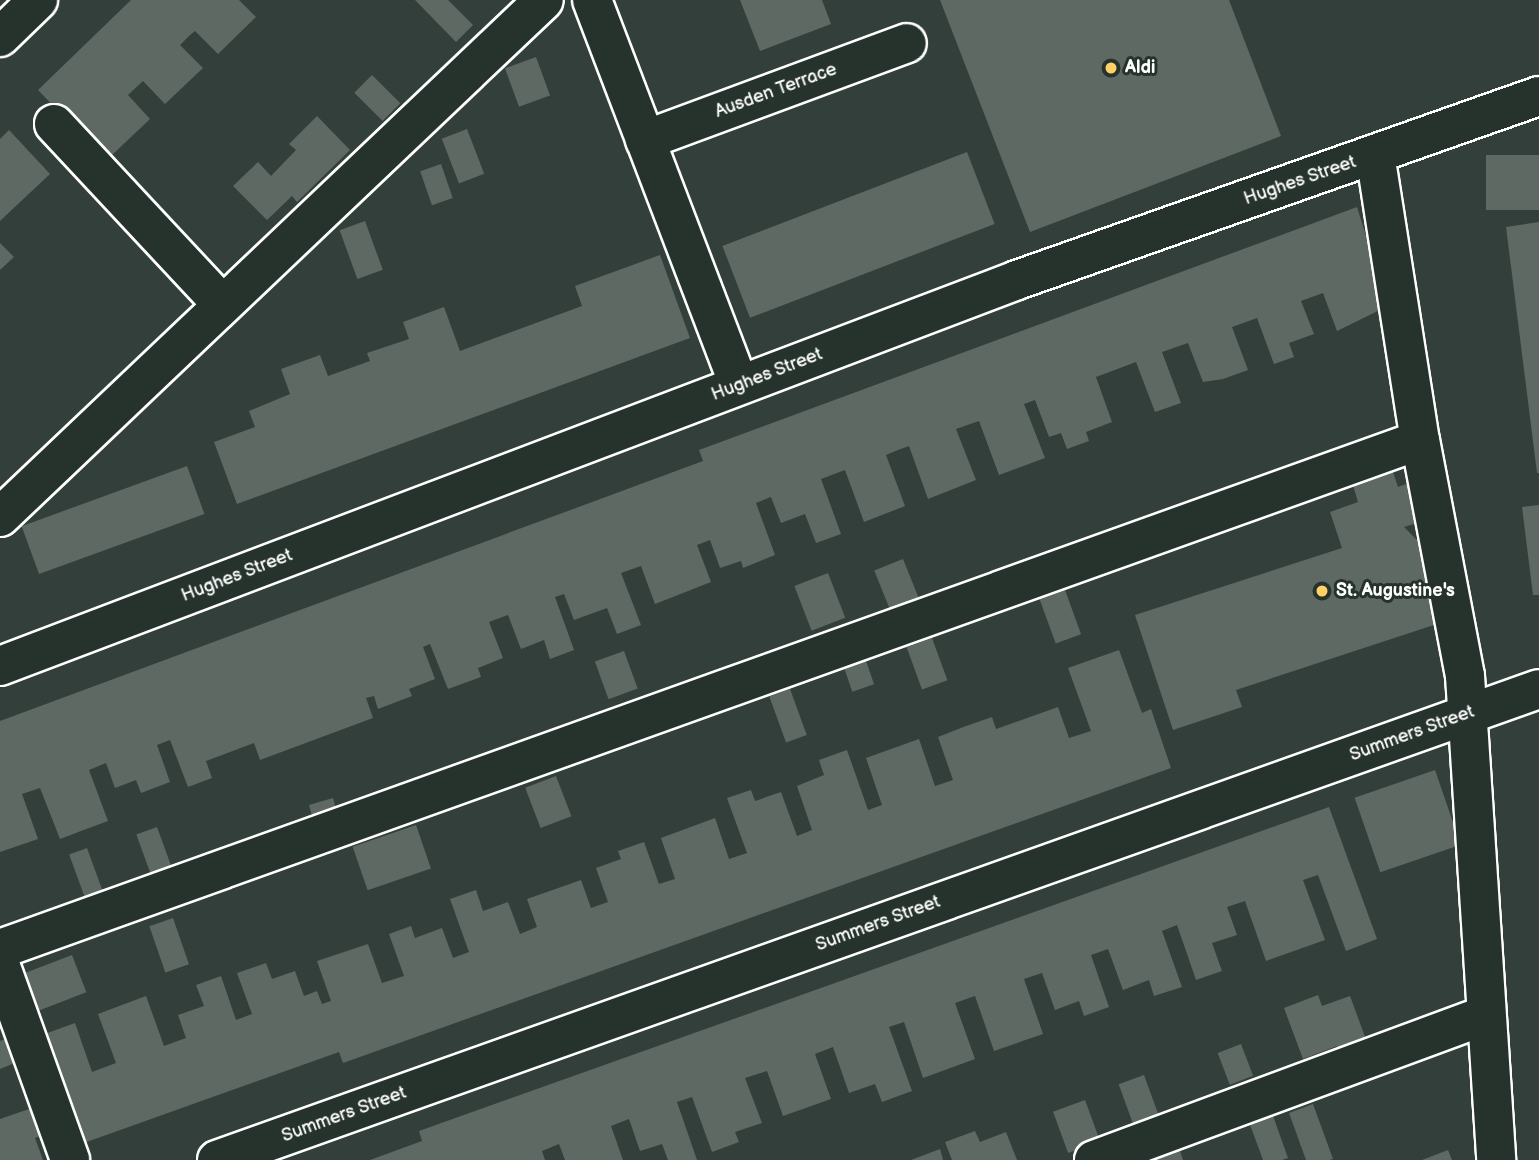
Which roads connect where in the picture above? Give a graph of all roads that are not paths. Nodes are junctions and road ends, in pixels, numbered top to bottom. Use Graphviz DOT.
graph roads {
  1 [pos="38,0"];
  2 [pos="544,0"];
  3 [pos="592,0"];
  4 [pos="0,37"];
  5 [pos="907,43"];
  6 [pos="1539,96"];
  7 [pos="54,124"];
  8 [pos="645,140"];
  9 [pos="1375,154"];
  10 [pos="222,304"];
  11 [pos="739,386"];
  12 [pos="1420,440"];
  13 [pos="0,517"];
  14 [pos="0,666"];
  15 [pos="1539,689"];
  16 [pos="1467,714"];
  17 [pos="0,949"];
  18 [pos="0,964"];
  19 [pos="1486,1015"];
  20 [pos="70,1160"];
  21 [pos="217,1160"];
  22 [pos="1094,1160"];
  23 [pos="1496,1160"];
  1 -- 4 [label="street"];
  2 -- 10 [label="street"];
  3 -- 8 [label="street"];
  5 -- 8 [label="street, Ausden Terrace"];
  6 -- 9 [label="street, Hughes Street"];
  7 -- 10 [label="street"];
  8 -- 11 [label="street"];
  9 -- 11 [label="street, Hughes Street"];
  9 -- 12 [label="street"];
  10 -- 13 [label="street"];
  11 -- 14 [label="street, Hughes Street"];
  12 -- 16 [label="street"];
  12 -- 17 [label="street"];
  15 -- 16 [label="street, Summers Street"];
  16 -- 19 [label="street"];
  16 -- 21 [label="street, Summers Street"];
  18 -- 20 [label="street"];
  19 -- 22 [label="street"];
  19 -- 23 [label="street"];
}
